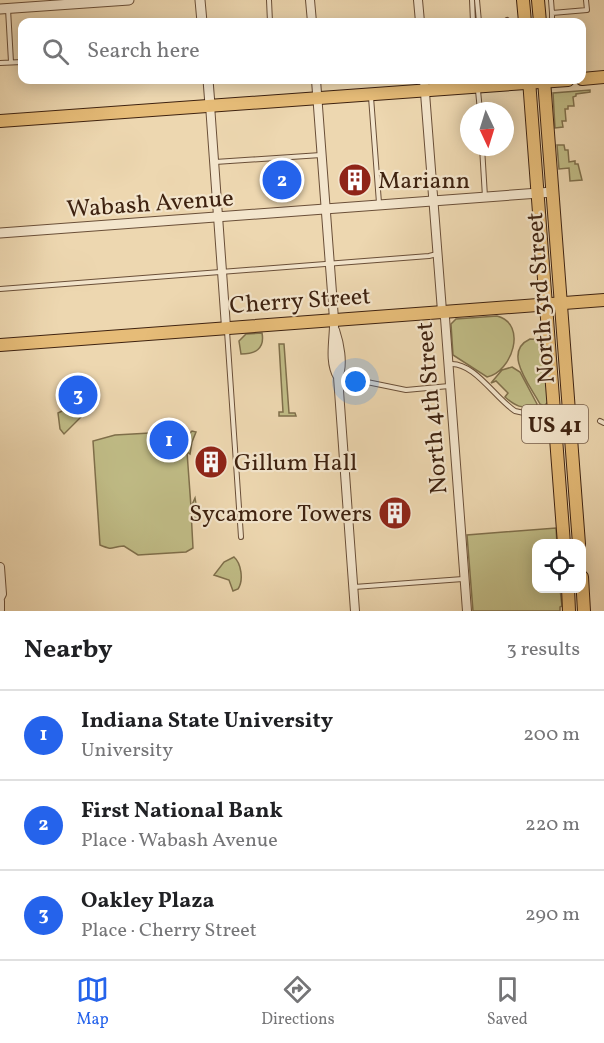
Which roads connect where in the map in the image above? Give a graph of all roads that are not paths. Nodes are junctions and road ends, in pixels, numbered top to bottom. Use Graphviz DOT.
graph roads {
  1 [pos="129,0"];
  2 [pos="200,0"];
  3 [pos="269,0"];
  4 [pos="310,0"];
  5 [pos="418,0"];
  6 [pos="472,0"];
  7 [pos="477,0"];
  8 [pos="523,0"];
  9 [pos="538,0"];
  10 [pos="550,0"];
  11 [pos="586,0"];
  12 [pos="4,9"];
  13 [pos="552,13"];
  14 [pos="202,18"];
  15 [pos="270,18"];
  16 [pos="312,18"];
  17 [pos="420,18"];
  18 [pos="473,18"];
  19 [pos="478,18"];
  20 [pos="525,18"];
  21 [pos="540,18"];
  22 [pos="552,18"];
  23 [pos="11,62"];
  24 [pos="18,62"];
  25 [pos="0,63"];
  26 [pos="604,77"];
  27 [pos="586,79"];
  28 [pos="208,84"];
  29 [pos="316,84"];
  30 [pos="451,84"];
  31 [pos="478,84"];
  32 [pos="529,84"];
  33 [pos="544,84"];
  34 [pos="424,85"];
  35 [pos="371,94"];
  36 [pos="318,98"];
  37 [pos="479,102"];
  38 [pos="210,105"];
  39 [pos="0,120"];
  40 [pos="322,155"];
  41 [pos="483,156"];
  42 [pos="214,163"];
  43 [pos="553,192"];
  44 [pos="538,194"];
  45 [pos="485,197"];
  46 [pos="433,201"];
  47 [pos="379,205"];
  48 [pos="326,209"];
  49 [pos="218,218"];
  50 [pos="0,233"];
  51 [pos="437,254"];
  52 [pos="330,264"];
  53 [pos="222,273"];
  54 [pos="0,289"];
  55 [pos="604,300"];
  56 [pos="561,303"];
  57 [pos="546,304"];
  58 [pos="442,311"];
  59 [pos="334,324"];
  60 [pos="226,327"];
  61 [pos="0,345"];
  62 [pos="448,364"];
  63 [pos="339,380"];
  64 [pos="450,386"];
  65 [pos="569,410"];
  66 [pos="554,411"];
  67 [pos="242,537"];
  68 [pos="564,539"];
  69 [pos="579,539"];
  70 [pos="0,567"];
  71 [pos="464,579"];
  72 [pos="353,587"];
  73 [pos="568,593"];
  74 [pos="583,593"];
  75 [pos="0,600"];
  76 [pos="1,610"];
  77 [pos="355,611"];
  78 [pos="467,611"];
  79 [pos="569,611"];
  80 [pos="584,611"];
  1 -- 12 [label="street"];
  2 -- 14 [label="street"];
  3 -- 15 [label="lane"];
  4 -- 16 [label="street"];
  5 -- 17 [label="street"];
  6 -- 18 [label="lane"];
  7 -- 19 [label="lane"];
  8 -- 20 [label="main road"];
  9 -- 21 [label="main road"];
  10 -- 13 [label="lane"];
  11 -- 13 [label="lane"];
  12 -- 23 [label="lane"];
  13 -- 22 [label="lane"];
  23 -- 24 [label="lane"];
  23 -- 25 [label="lane"];
  26 -- 27 [label="main road"];
  28 -- 38 [label="street"];
  29 -- 36 [label="street"];
  30 -- 34 [label="main road"];
  31 -- 37 [label="lane"];
  32 -- 44 [label="main road, US 41"];
  33 -- 43 [label="main road, US 41"];
  34 -- 35 [label="main road"];
  34 -- 46 [label="street, North 4th Street"];
  35 -- 36 [label="main road"];
  35 -- 47 [label="lane"];
  36 -- 38 [label="main road"];
  36 -- 40 [label="street"];
  38 -- 39 [label="main road"];
  38 -- 42 [label="street"];
  40 -- 42 [label="lane"];
  40 -- 48 [label="street"];
  41 -- 45 [label="lane"];
  42 -- 49 [label="street"];
  43 -- 44 [label="street, Wabash Avenue"];
  43 -- 56 [label="main road, North 3rd Street / US 41"];
  44 -- 45 [label="street, Wabash Avenue"];
  44 -- 57 [label="main road, North 3rd Street / US 41"];
  45 -- 46 [label="street, Wabash Avenue"];
  46 -- 47 [label="street, Wabash Avenue"];
  46 -- 51 [label="street, North 4th Street"];
  47 -- 48 [label="street, Wabash Avenue"];
  48 -- 49 [label="street, Wabash Avenue"];
  48 -- 52 [label="street"];
  49 -- 50 [label="street, Wabash Avenue"];
  49 -- 53 [label="street"];
  51 -- 52 [label="lane"];
  51 -- 58 [label="street, North 4th Street"];
  52 -- 53 [label="lane"];
  52 -- 59 [label="street"];
  53 -- 54 [label="lane"];
  53 -- 60 [label="street"];
  55 -- 56 [label="main road, Cherry Street"];
  56 -- 57 [label="main road, Cherry Street"];
  56 -- 65 [label="main road, North 3rd Street / US 41"];
  57 -- 58 [label="main road, Cherry Street"];
  57 -- 66 [label="main road, North 3rd Street / US 41"];
  58 -- 59 [label="main road, Cherry Street"];
  58 -- 62 [label="street, North 4th Street"];
  59 -- 60 [label="main road, Cherry Street"];
  59 -- 63 [label="street"];
  60 -- 61 [label="main road, Cherry Street"];
  60 -- 67 [label="lane"];
  62 -- 64 [label="street, North 4th Street"];
  62 -- 66 [label="lane"];
  63 -- 64 [label="lane"];
  63 -- 72 [label="street"];
  64 -- 71 [label="street, North 4th Street"];
  65 -- 66 [label="lane"];
  65 -- 69 [label="main road, North 3rd Street / US 41"];
  66 -- 68 [label="main road, North 3rd Street / US 41"];
  70 -- 75 [label="street"];
  71 -- 72 [label="lane"];
  71 -- 78 [label="street, North 4th Street"];
  72 -- 77 [label="street"];
  73 -- 79 [label="main road"];
  74 -- 80 [label="main road"];
  75 -- 76 [label="street"];
}
